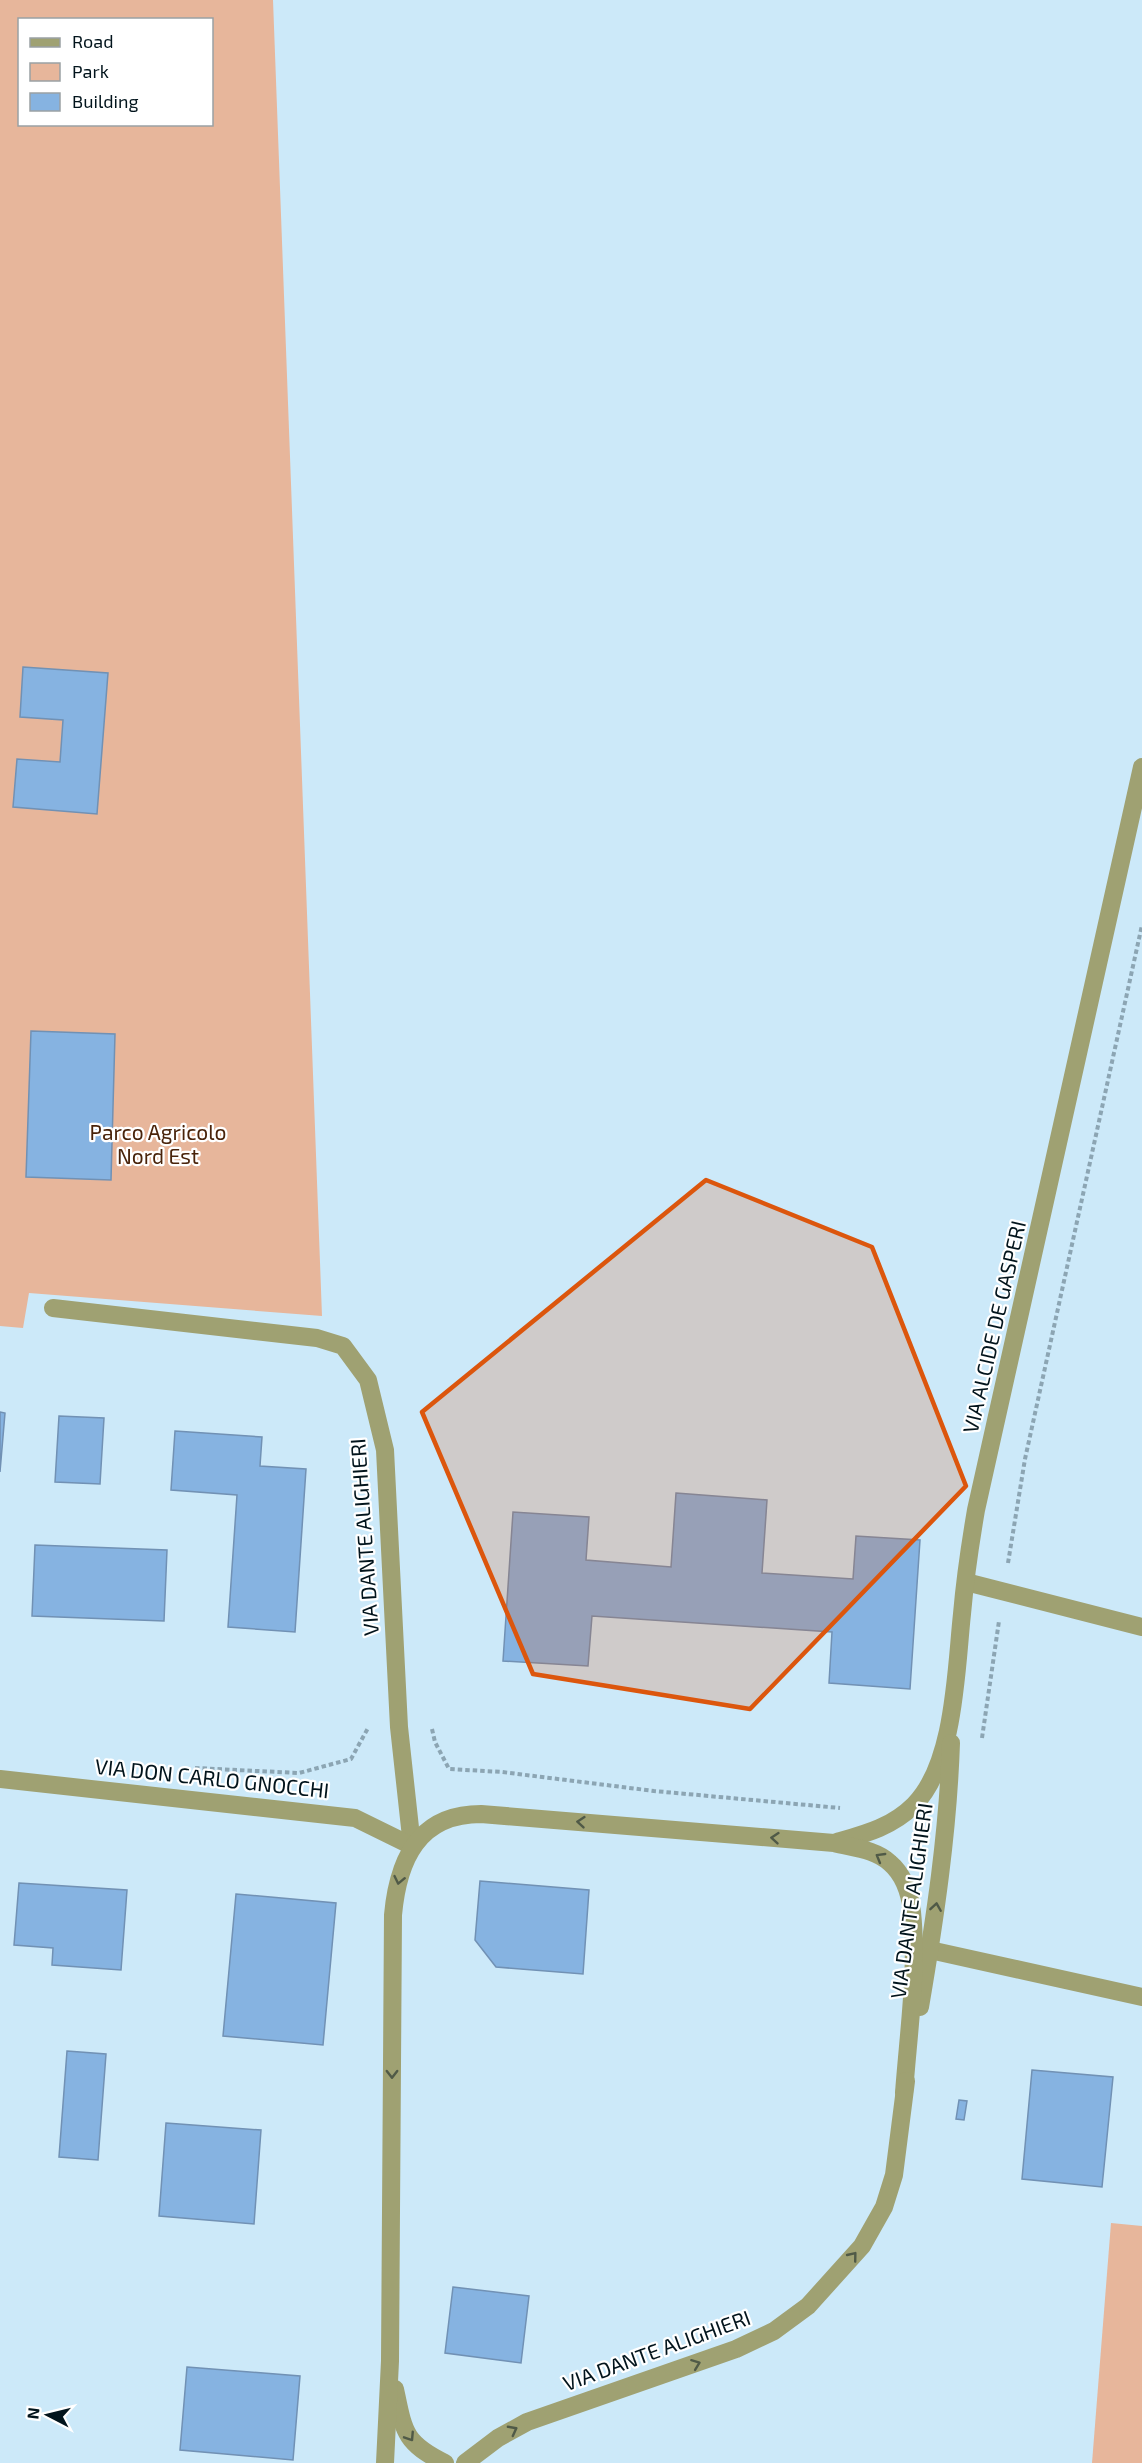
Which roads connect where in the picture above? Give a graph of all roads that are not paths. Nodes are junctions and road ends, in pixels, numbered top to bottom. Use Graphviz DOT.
graph roads {
  1 [pos="1142,767"];
  2 [pos="53,1308"];
  3 [pos="966,1582"];
  4 [pos="1142,1627"];
  5 [pos="951,1715"];
  6 [pos="0,1779"];
  7 [pos="834,1843"];
  8 [pos="412,1846"];
  9 [pos="930,1950"];
  10 [pos="1142,1997"];
  11 [pos="904,2093"];
  12 [pos="390,2361"];
  13 [pos="385,2463"];
  14 [pos="445,2463"];
  15 [pos="465,2463"];
  1 -- 3 [label="street, VIA ALCIDE DE GASPERI"];
  2 -- 8 [label="street, VIA DANTE ALIGHIERI"];
  3 -- 4 [label="street"];
  3 -- 5 [label="street, VIA ALCIDE DE GASPERI"];
  5 -- 7 [label="street, VIA ALCIDE DE GASPERI"];
  9 -- 5 [label="street, VIA DANTE ALIGHIERI, one-way"];
  6 -- 8 [label="street, VIA DON CARLO GNOCCHI"];
  7 -- 8 [label="street, VIA DANTE ALIGHIERI, one-way"];
  11 -- 7 [label="street, VIA DANTE ALIGHIERI, one-way"];
  8 -- 12 [label="street, VIA DANTE ALIGHIERI, one-way"];
  9 -- 10 [label="street"];
  9 -- 11 [label="street, VIA DANTE ALIGHIERI"];
  15 -- 11 [label="street, VIA DANTE ALIGHIERI, one-way"];
  12 -- 13 [label="street, VIA DANTE ALIGHIERI"];
  12 -- 14 [label="street, VIA DANTE ALIGHIERI, one-way"];
}
